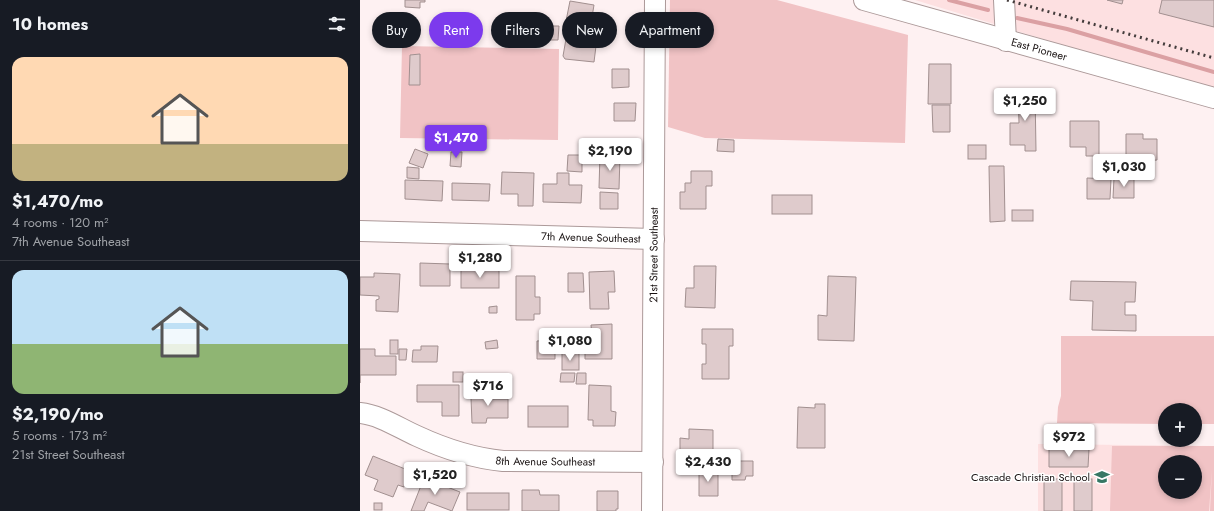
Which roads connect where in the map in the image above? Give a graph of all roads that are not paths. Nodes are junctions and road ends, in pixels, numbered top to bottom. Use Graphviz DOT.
graph roads {
  1 [pos="655,0"];
  2 [pos="864,0"];
  3 [pos="1004,0"];
  4 [pos="1006,41"];
  5 [pos="1214,98"];
  6 [pos="360,232"];
  7 [pos="654,239"];
  8 [pos="368,415"];
  9 [pos="653,462"];
  10 [pos="652,511"];
  1 -- 7 [label="street, 21st Street Southeast"];
  2 -- 4 [label="street, East Pioneer"];
  3 -- 4 [label="street"];
  4 -- 5 [label="street, East Pioneer"];
  6 -- 7 [label="street, 7th Avenue Southeast"];
  7 -- 9 [label="street, 21st Street Southeast"];
  8 -- 9 [label="street, 8th Avenue Southeast"];
  9 -- 10 [label="street, 21st Street Southeast"];
}
